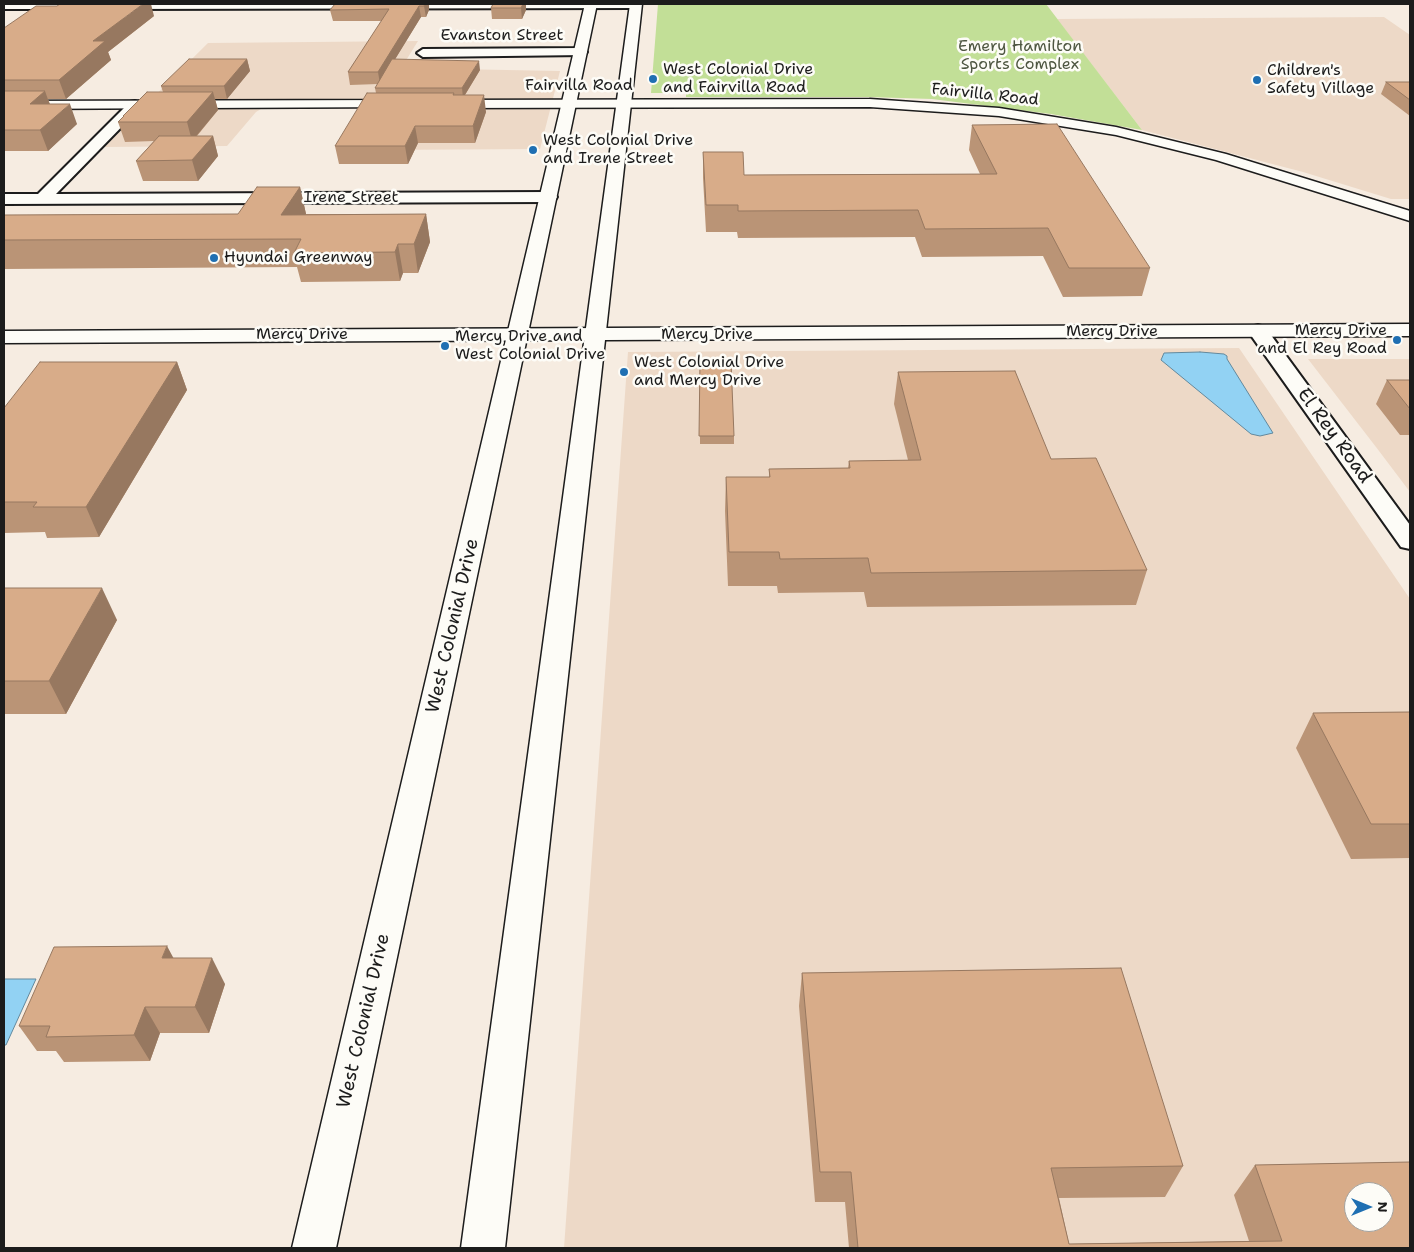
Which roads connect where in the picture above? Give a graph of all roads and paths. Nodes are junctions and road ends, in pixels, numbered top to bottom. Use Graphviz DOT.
graph roads {
  1 [pos="591,4"];
  2 [pos="636,4"];
  3 [pos="4,6"];
  4 [pos="83,6"];
  5 [pos="102,6"];
  6 [pos="580,52"];
  7 [pos="423,53"];
  8 [pos="624,103"];
  9 [pos="413,104"];
  10 [pos="432,104"];
  11 [pos="569,104"];
  12 [pos="4,105"];
  13 [pos="135,105"];
  14 [pos="549,197"];
  15 [pos="4,199"];
  16 [pos="42,199"];
  17 [pos="1410,216"];
  18 [pos="1410,330"];
  19 [pos="1258,331"];
  20 [pos="518,334"];
  21 [pos="596,335"];
  22 [pos="4,337"];
  23 [pos="1410,542"];
  24 [pos="314,1248"];
  25 [pos="483,1248"];
  1 -- 2 [label="street"];
  1 -- 5 [label="street"];
  1 -- 6 [label="main road, West Colonial Drive"];
  2 -- 8 [label="main road"];
  3 -- 4 [label="street"];
  6 -- 7 [label="street, Evanston Street"];
  6 -- 11 [label="main road, West Colonial Drive"];
  8 -- 11 [label="main road, Fairvilla Road"];
  8 -- 17 [label="main road, Fairvilla Road"];
  8 -- 21 [label="main road"];
  9 -- 13 [label="main road"];
  10 -- 11 [label="main road, Fairvilla Road"];
  11 -- 14 [label="main road, West Colonial Drive"];
  12 -- 13 [label="main road"];
  13 -- 16 [label="street"];
  14 -- 16 [label="street, Irene Street"];
  14 -- 20 [label="main road, West Colonial Drive"];
  15 -- 16 [label="street, Irene Street"];
  18 -- 19 [label="main road, Mercy Drive"];
  19 -- 21 [label="main road, Mercy Drive"];
  19 -- 23 [label="street, El Rey Road"];
  20 -- 21 [label="main road, Mercy Drive"];
  20 -- 22 [label="main road, Mercy Drive"];
  20 -- 24 [label="main road, West Colonial Drive"];
  21 -- 25 [label="main road"];
}
